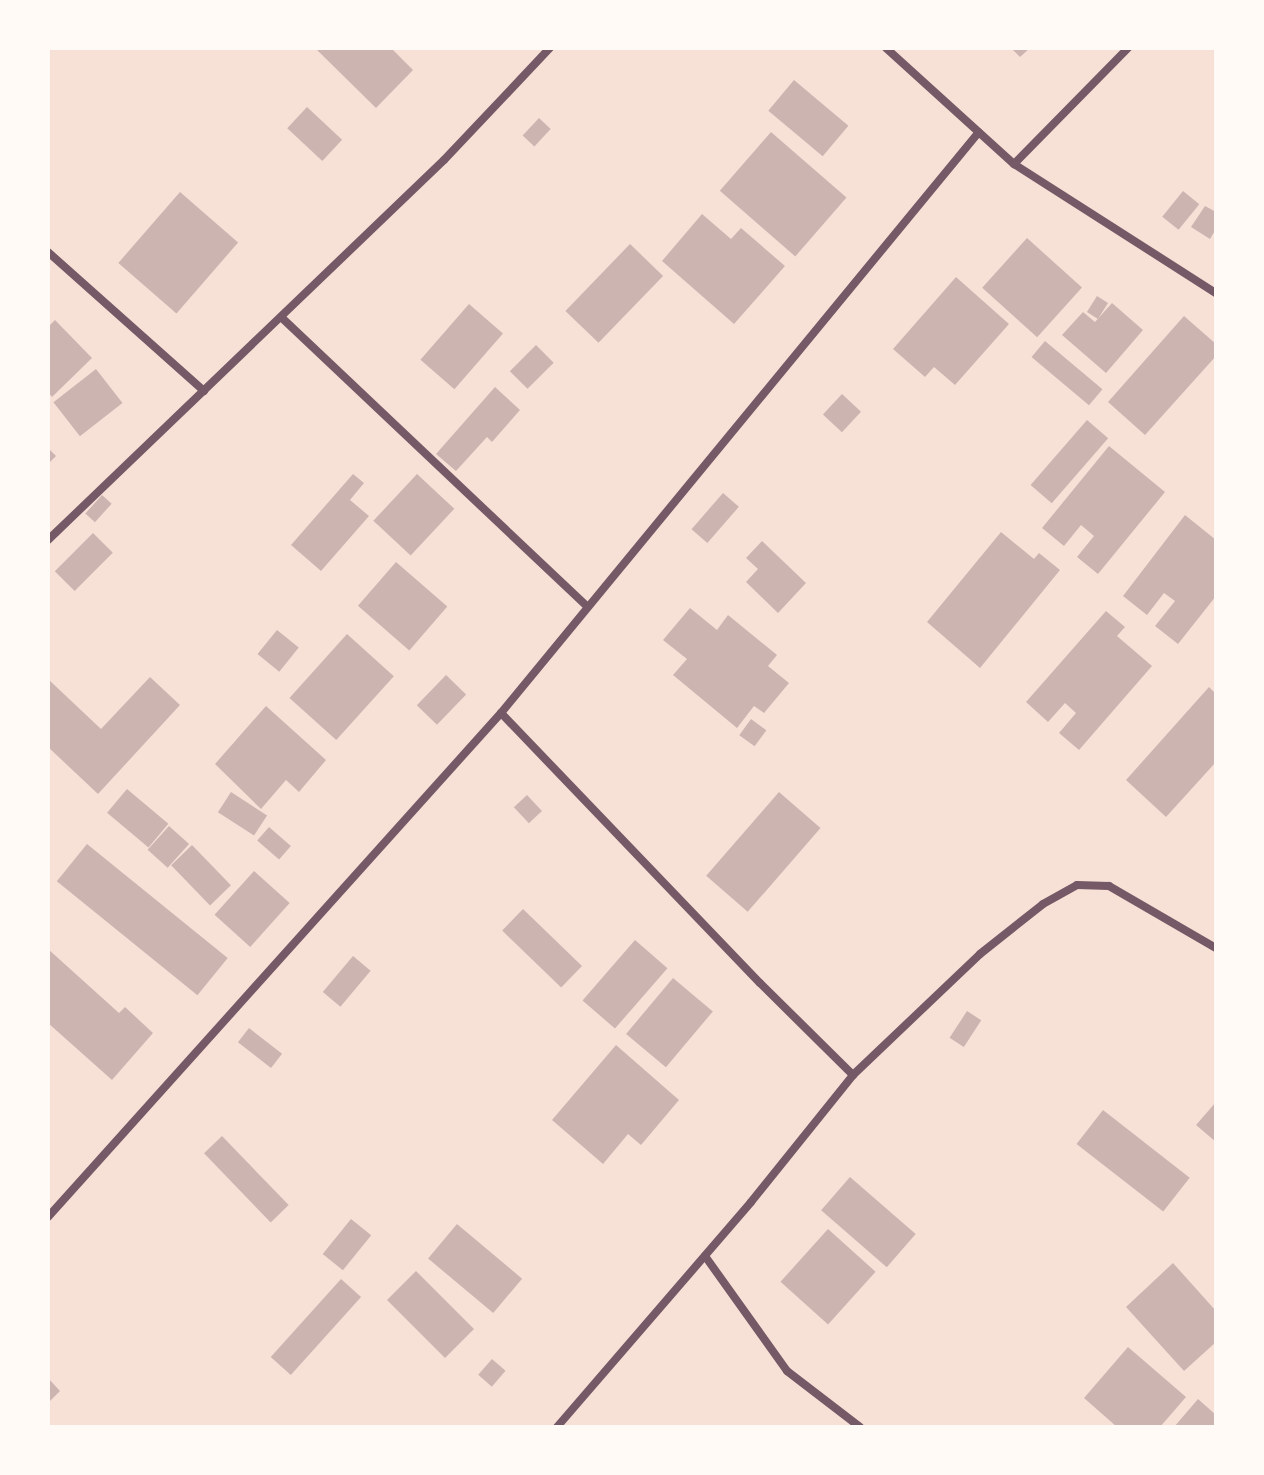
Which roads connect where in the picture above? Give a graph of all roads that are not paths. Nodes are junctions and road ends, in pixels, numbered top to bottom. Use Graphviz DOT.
graph roads {
  1 [pos="550,48"];
  2 [pos="886,48"];
  3 [pos="1128,48"];
  4 [pos="979,132"];
  5 [pos="1014,164"];
  6 [pos="48,252"];
  7 [pos="1216,293"];
  8 [pos="281,317"];
  9 [pos="204,391"];
  10 [pos="48,540"];
  11 [pos="588,607"];
  12 [pos="501,713"];
  13 [pos="1216,948"];
  14 [pos="853,1075"];
  15 [pos="48,1217"];
  16 [pos="705,1256"];
  17 [pos="557,1427"];
  18 [pos="860,1427"];
  1 -- 8 [label="street"];
  2 -- 4 [label="street"];
  3 -- 5 [label="street"];
  4 -- 5 [label="street"];
  4 -- 11 [label="street"];
  5 -- 7 [label="street"];
  6 -- 9 [label="street"];
  8 -- 9 [label="street"];
  8 -- 11 [label="street"];
  9 -- 10 [label="street"];
  11 -- 12 [label="street"];
  12 -- 14 [label="street"];
  12 -- 15 [label="street"];
  13 -- 14 [label="street"];
  14 -- 16 [label="street"];
  16 -- 17 [label="street"];
  16 -- 18 [label="street"];
}
